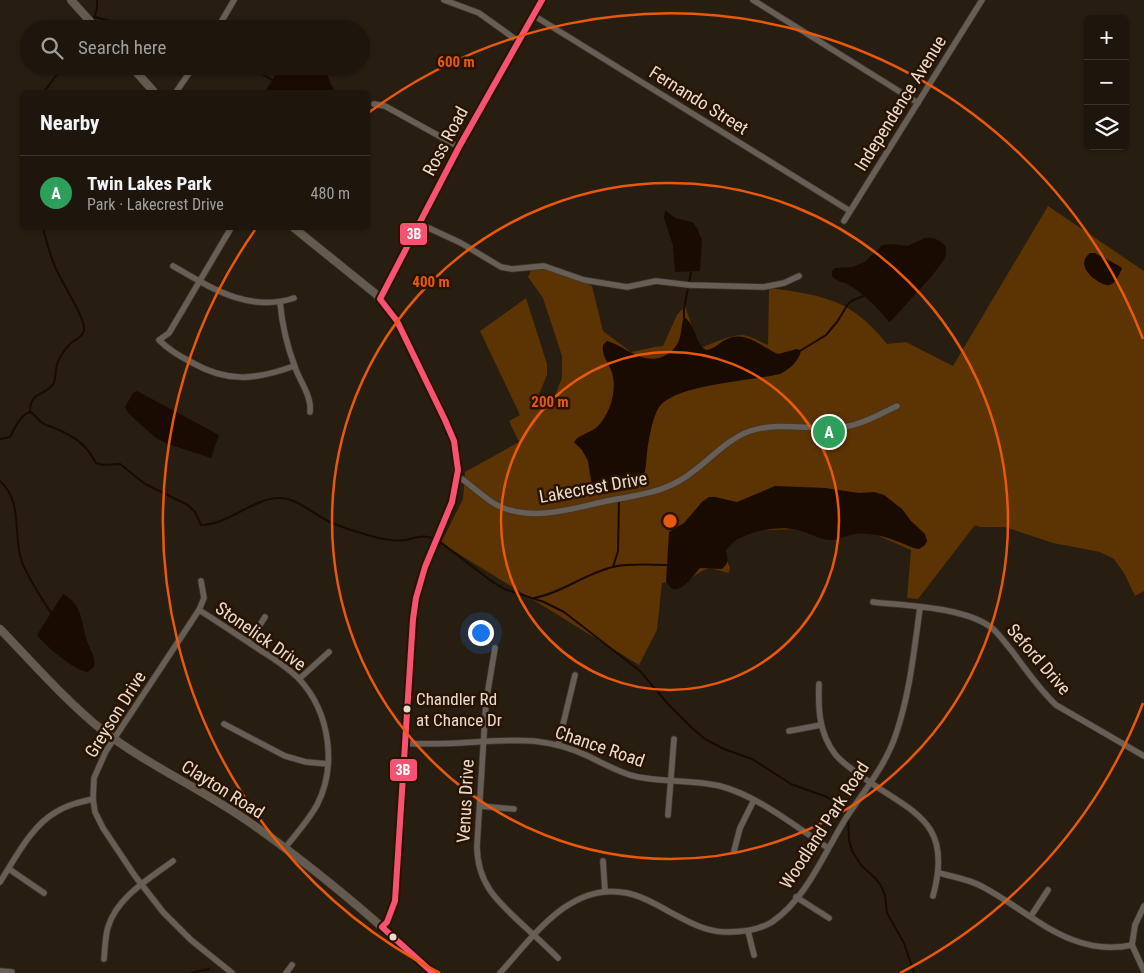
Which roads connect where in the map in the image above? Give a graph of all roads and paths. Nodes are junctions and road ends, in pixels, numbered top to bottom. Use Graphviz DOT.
graph roads {
  1 [pos="71,0"];
  2 [pos="234,0"];
  3 [pos="444,0"];
  4 [pos="542,0"];
  5 [pos="753,0"];
  6 [pos="982,0"];
  7 [pos="533,15"];
  8 [pos="89,20"];
  9 [pos="222,20"];
  10 [pos="518,41"];
  11 [pos="139,75"];
  12 [pos="188,75"];
  13 [pos="152,90"];
  14 [pos="177,90"];
  15 [pos="918,103"];
  16 [pos="374,104"];
  17 [pos="459,147"];
  18 [pos="850,211"];
  19 [pos="844,221"];
  20 [pos="418,223"];
  21 [pos="230,230"];
  22 [pos="296,230"];
  23 [pos="173,266"];
  24 [pos="799,276"];
  25 [pos="200,281"];
  26 [pos="294,298"];
  27 [pos="380,299"];
  28 [pos="280,302"];
  29 [pos="294,366"];
  30 [pos="897,406"];
  31 [pos="310,412"];
  32 [pos="457,478"];
  33 [pos="201,581"];
  34 [pos="872,602"];
  35 [pos="920,608"];
  36 [pos="199,610"];
  37 [pos="265,616"];
  38 [pos="0,629"];
  39 [pos="249,642"];
  40 [pos="496,648"];
  41 [pos="329,652"];
  42 [pos="575,675"];
  43 [pos="299,679"];
  44 [pos="819,684"];
  45 [pos="224,724"];
  46 [pos="821,725"];
  47 [pos="789,731"];
  48 [pos="113,738"];
  49 [pos="674,739"];
  50 [pos="405,742"];
  51 [pos="484,742"];
  52 [pos="558,745"];
  53 [pos="1144,756"];
  54 [pos="328,764"];
  55 [pos="671,780"];
  56 [pos="870,782"];
  57 [pos="93,799"];
  58 [pos="754,800"];
  59 [pos="480,806"];
  60 [pos="514,809"];
  61 [pos="668,815"];
  62 [pos="285,848"];
  63 [pos="828,848"];
  64 [pos="734,851"];
  65 [pos="173,861"];
  66 [pos="603,861"];
  67 [pos="9,869"];
  68 [pos="938,873"];
  69 [pos="0,882"];
  70 [pos="141,884"];
  71 [pos="1048,890"];
  72 [pos="606,891"];
  73 [pos="44,893"];
  74 [pos="933,896"];
  75 [pos="796,897"];
  76 [pos="1144,906"];
  77 [pos="1031,916"];
  78 [pos="829,918"];
  79 [pos="382,927"];
  80 [pos="748,931"];
  81 [pos="534,936"];
  82 [pos="1132,945"];
  83 [pos="754,956"];
  84 [pos="558,958"];
  85 [pos="104,959"];
  86 [pos="292,965"];
  87 [pos="224,967"];
  88 [pos="0,971"];
  89 [pos="1144,971"];
  90 [pos="12,972"];
  91 [pos="220,973"];
  92 [pos="232,973"];
  93 [pos="286,973"];
  94 [pos="433,973"];
  95 [pos="500,973"];
  1 -- 8 [label="street"];
  2 -- 9 [label="street"];
  3 -- 10 [label="street"];
  4 -- 7 [label="street, Ross Road"];
  5 -- 15 [label="street"];
  6 -- 15 [label="street, Independence Avenue"];
  7 -- 10 [label="street, Ross Road"];
  7 -- 18 [label="street, Fernando Street"];
  10 -- 17 [label="street, Ross Road"];
  11 -- 13 [label="street"];
  12 -- 14 [label="street"];
  15 -- 18 [label="street, Independence Avenue"];
  16 -- 17 [label="street"];
  17 -- 20 [label="street, Ross Road"];
  18 -- 19 [label="street, Independence Avenue"];
  20 -- 24 [label="street"];
  20 -- 27 [label="street, Ross Road"];
  21 -- 25 [label="street"];
  22 -- 27 [label="street"];
  23 -- 25 [label="street"];
  25 -- 28 [label="street"];
  25 -- 29 [label="street"];
  26 -- 28 [label="street"];
  27 -- 32 [label="street"];
  28 -- 29 [label="street"];
  29 -- 31 [label="street"];
  30 -- 32 [label="street, Lakecrest Drive"];
  32 -- 50 [label="street"];
  33 -- 36 [label="street, Greyson Drive"];
  34 -- 35 [label="street, Seford Drive"];
  35 -- 53 [label="street, Seford Drive"];
  35 -- 56 [label="street, Woodland Park Road"];
  36 -- 39 [label="street, Stonelick Drive"];
  36 -- 48 [label="street, Greyson Drive"];
  37 -- 39 [label="street"];
  38 -- 48 [label="street, Clayton Road"];
  39 -- 43 [label="street, Stonelick Drive"];
  40 -- 51 [label="street, Venus Drive"];
  41 -- 43 [label="street"];
  42 -- 52 [label="street"];
  43 -- 54 [label="street, Stonelick Drive"];
  44 -- 46 [label="street"];
  45 -- 54 [label="street"];
  46 -- 47 [label="street"];
  46 -- 56 [label="street"];
  48 -- 57 [label="street, Greyson Drive"];
  48 -- 62 [label="street, Clayton Road"];
  49 -- 55 [label="street"];
  50 -- 51 [label="street, Chance Road"];
  50 -- 79 [label="street"];
  51 -- 52 [label="street, Chance Road"];
  51 -- 59 [label="street, Venus Drive"];
  52 -- 55 [label="street, Chance Road"];
  54 -- 62 [label="street, Stonelick Drive"];
  55 -- 58 [label="street, Chance Road"];
  55 -- 61 [label="street"];
  56 -- 63 [label="street, Woodland Park Road"];
  56 -- 68 [label="street"];
  57 -- 67 [label="street"];
  57 -- 70 [label="street, Greyson Drive"];
  58 -- 63 [label="street, Chance Road"];
  58 -- 64 [label="street"];
  59 -- 60 [label="street"];
  59 -- 81 [label="street, Venus Drive"];
  62 -- 79 [label="street, Clayton Road"];
  63 -- 75 [label="street, Woodland Park Road"];
  65 -- 70 [label="street"];
  66 -- 72 [label="street"];
  67 -- 69 [label="street"];
  67 -- 73 [label="street"];
  68 -- 74 [label="street"];
  68 -- 77 [label="street"];
  70 -- 85 [label="street"];
  70 -- 87 [label="street, Greyson Drive"];
  71 -- 77 [label="street"];
  72 -- 80 [label="street, Woodland Park Road"];
  72 -- 81 [label="street, Woodland Park Road"];
  75 -- 78 [label="street"];
  75 -- 80 [label="street, Woodland Park Road"];
  76 -- 82 [label="street"];
  77 -- 82 [label="street"];
  79 -- 94 [label="street, Clayton Road"];
  80 -- 83 [label="street"];
  81 -- 84 [label="street, Venus Drive"];
  81 -- 95 [label="street, Woodland Park Road"];
  82 -- 89 [label="street"];
  86 -- 93 [label="street"];
  87 -- 91 [label="street"];
  87 -- 92 [label="street, Greyson Drive"];
  88 -- 90 [label="street"];
}
